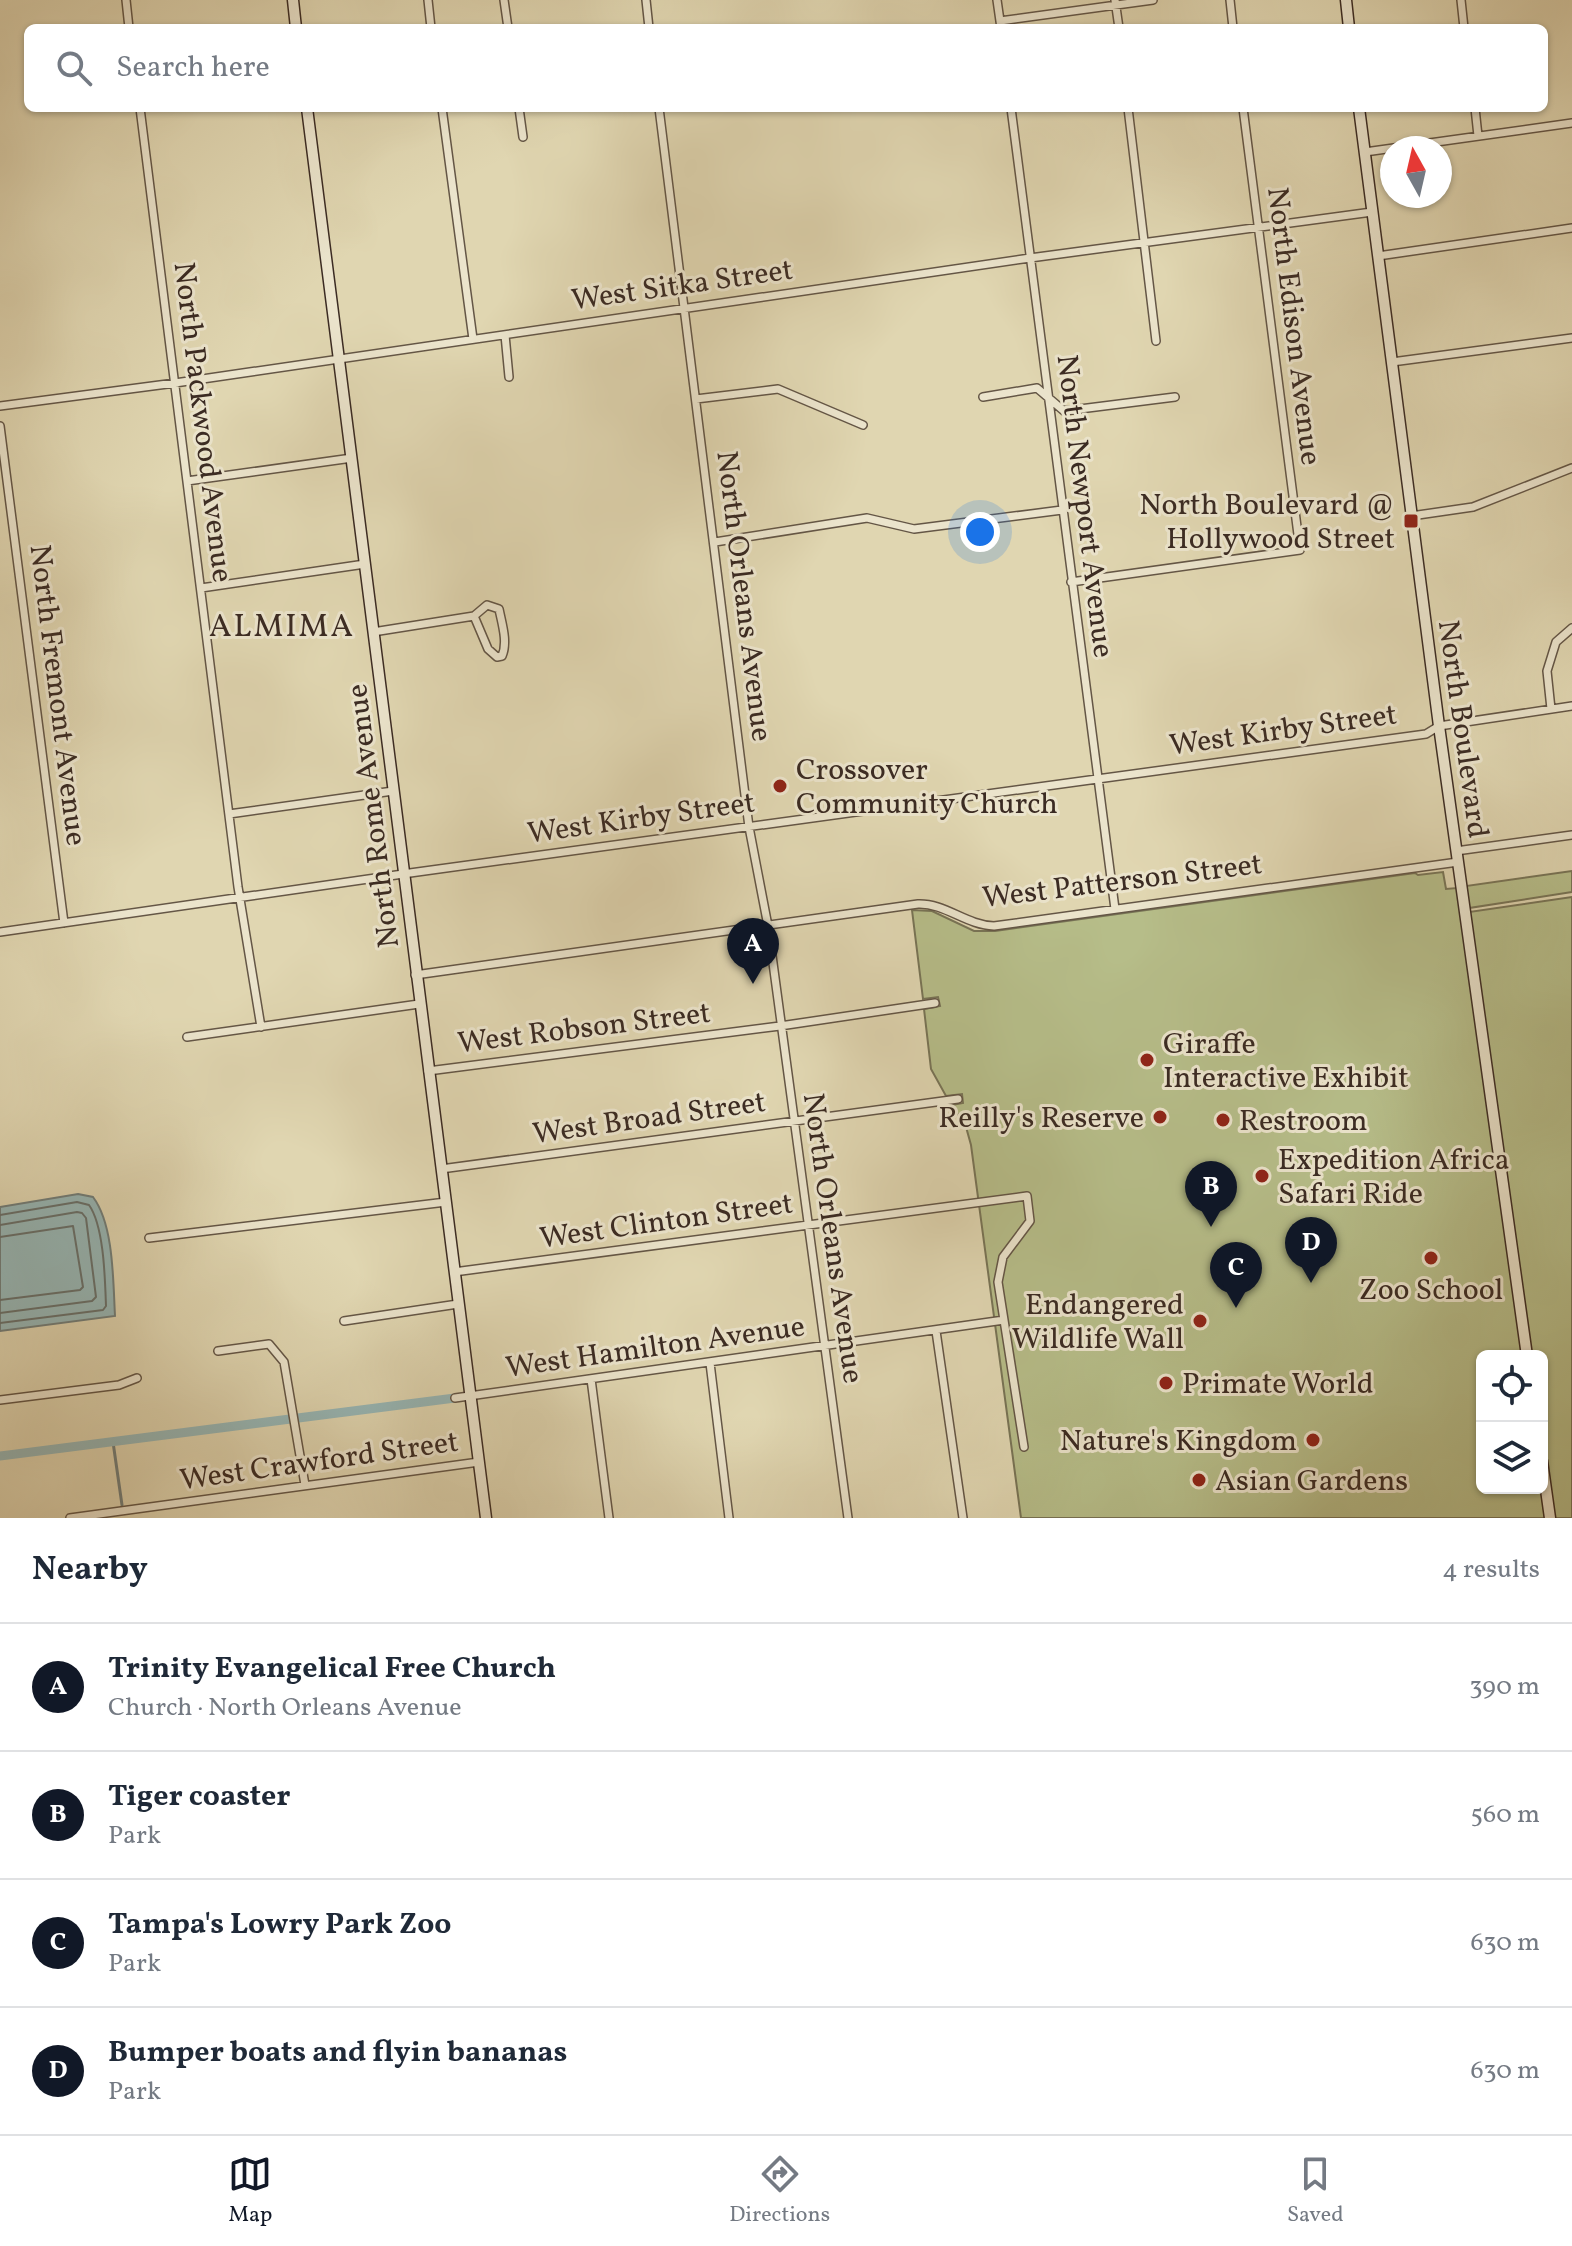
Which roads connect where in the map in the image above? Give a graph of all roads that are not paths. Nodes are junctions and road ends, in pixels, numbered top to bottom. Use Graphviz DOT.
graph roads {
  1 [pos="126,0"];
  2 [pos="293,0"];
  3 [pos="428,0"];
  4 [pos="504,0"];
  5 [pos="646,0"];
  6 [pos="997,0"];
  7 [pos="1153,0"];
  8 [pos="1230,0"];
  9 [pos="1346,0"];
  10 [pos="1461,0"];
  11 [pos="1116,3"];
  12 [pos="129,24"];
  13 [pos="296,24"];
  14 [pos="431,24"];
  15 [pos="507,24"];
  16 [pos="649,24"];
  17 [pos="1000,24"];
  18 [pos="1005,24"];
  19 [pos="1119,24"];
  20 [pos="1233,24"];
  21 [pos="1349,24"];
  22 [pos="1464,24"];
  23 [pos="141,112"];
  24 [pos="308,112"];
  25 [pos="443,112"];
  26 [pos="520,112"];
  27 [pos="660,112"];
  28 [pos="1012,112"];
  29 [pos="1128,112"];
  30 [pos="1243,112"];
  31 [pos="1360,112"];
  32 [pos="1475,112"];
  33 [pos="1572,123"];
  34 [pos="1478,136"];
  35 [pos="523,137"];
  36 [pos="1365,152"];
  37 [pos="1372,212"];
  38 [pos="1572,228"];
  39 [pos="1258,229"];
  40 [pos="1145,244"];
  41 [pos="1378,256"];
  42 [pos="1030,258"];
  43 [pos="684,308"];
  44 [pos="505,335"];
  45 [pos="1572,338"];
  46 [pos="473,339"];
  47 [pos="1156,341"];
  48 [pos="339,359"];
  49 [pos="1392,362"];
  50 [pos="509,377"];
  51 [pos="175,383"];
  52 [pos="1047,395"];
  53 [pos="983,397"];
  54 [pos="1175,397"];
  55 [pos="696,399"];
  56 [pos="0,406"];
  57 [pos="863,425"];
  58 [pos="0,426"];
  59 [pos="352,458"];
  60 [pos="1572,468"];
  61 [pos="187,481"];
  62 [pos="1062,510"];
  63 [pos="1411,516"];
  64 [pos="715,542"];
  65 [pos="365,564"];
  66 [pos="1071,582"];
  67 [pos="201,588"];
  68 [pos="474,616"];
  69 [pos="1572,628"];
  70 [pos="373,632"];
  71 [pos="1572,706"];
  72 [pos="1551,709"];
  73 [pos="1439,726"];
  74 [pos="1097,779"];
  75 [pos="393,791"];
  76 [pos="229,814"];
  77 [pos="749,827"];
  78 [pos="1572,835"];
  79 [pos="1457,856"];
  80 [pos="403,873"];
  81 [pos="240,897"];
  82 [pos="1115,909"];
  83 [pos="64,923"];
  84 [pos="768,926"];
  85 [pos="0,932"];
  86 [pos="415,975"];
  87 [pos="935,1003"];
  88 [pos="419,1004"];
  89 [pos="780,1026"];
  90 [pos="261,1027"];
  91 [pos="187,1037"];
  92 [pos="428,1071"];
  93 [pos="958,1099"];
  94 [pos="792,1122"];
  95 [pos="441,1169"];
  96 [pos="446,1202"];
  97 [pos="807,1225"];
  98 [pos="149,1238"];
  99 [pos="454,1272"];
  100 [pos="458,1304"];
  101 [pos="1004,1320"];
  102 [pos="344,1321"];
  103 [pos="936,1331"];
  104 [pos="826,1347"];
  105 [pos="1526,1350"];
  106 [pos="218,1351"];
  107 [pos="710,1363"];
  108 [pos="137,1378"];
  109 [pos="591,1379"];
  110 [pos="471,1396"];
  111 [pos="455,1398"];
  112 [pos="0,1400"];
  113 [pos="1024,1447"];
  114 [pos="479,1462"];
  115 [pos="305,1485"];
  116 [pos="1547,1494"];
  117 [pos="70,1518"];
  118 [pos="486,1518"];
  119 [pos="609,1518"];
  120 [pos="729,1518"];
  121 [pos="848,1518"];
  122 [pos="963,1518"];
  123 [pos="1550,1518"];
  1 -- 12 [label="street"];
  2 -- 13 [label="street"];
  3 -- 14 [label="street"];
  4 -- 15 [label="street"];
  5 -- 16 [label="street"];
  6 -- 17 [label="street"];
  7 -- 11 [label="street"];
  8 -- 20 [label="street"];
  9 -- 21 [label="street"];
  10 -- 22 [label="street"];
  11 -- 18 [label="street"];
  11 -- 19 [label="street"];
  23 -- 51 [label="street, North Packwood Avenue"];
  24 -- 48 [label="street, North Rome Avenue"];
  25 -- 46 [label="street"];
  26 -- 35 [label="street"];
  27 -- 43 [label="street, North Orleans Avenue"];
  28 -- 42 [label="street, North Newport Avenue"];
  29 -- 40 [label="street"];
  30 -- 39 [label="street, North Edison Avenue"];
  31 -- 36 [label="street, North Boulevard"];
  32 -- 34 [label="street"];
  33 -- 34 [label="street"];
  34 -- 36 [label="street"];
  36 -- 37 [label="street, North Boulevard"];
  37 -- 39 [label="street, West Sitka Street"];
  37 -- 41 [label="street, North Boulevard"];
  38 -- 41 [label="street"];
  39 -- 40 [label="street, West Sitka Street"];
  39 -- 66 [label="street, North Edison Avenue"];
  40 -- 42 [label="street, West Sitka Street"];
  40 -- 47 [label="street"];
  41 -- 49 [label="street, North Boulevard"];
  42 -- 43 [label="street, West Sitka Street"];
  42 -- 52 [label="street, North Newport Avenue"];
  43 -- 44 [label="street, West Sitka Street"];
  43 -- 55 [label="street, North Orleans Avenue"];
  44 -- 46 [label="street, West Sitka Street"];
  44 -- 50 [label="street"];
  45 -- 49 [label="street"];
  46 -- 48 [label="street, West Sitka Street"];
  48 -- 51 [label="street, West Sitka Street"];
  48 -- 59 [label="street, North Rome Avenue"];
  49 -- 63 [label="street, North Boulevard"];
  51 -- 56 [label="street, West Sitka Street"];
  51 -- 61 [label="street, North Packwood Avenue"];
  52 -- 53 [label="street"];
  52 -- 54 [label="street"];
  52 -- 62 [label="street, North Newport Avenue"];
  55 -- 57 [label="street"];
  55 -- 64 [label="street, North Orleans Avenue"];
  58 -- 83 [label="street, North Fremont Avenue"];
  59 -- 61 [label="street"];
  59 -- 65 [label="street, North Rome Avenue"];
  60 -- 63 [label="street"];
  61 -- 67 [label="street, North Packwood Avenue"];
  62 -- 64 [label="street"];
  62 -- 66 [label="street, North Newport Avenue"];
  63 -- 73 [label="street, North Boulevard"];
  64 -- 77 [label="street, North Orleans Avenue"];
  65 -- 67 [label="street"];
  65 -- 70 [label="street, North Rome Avenue"];
  66 -- 74 [label="street, North Newport Avenue"];
  67 -- 76 [label="street, North Packwood Avenue"];
  68 -- 68 [label="street"];
  68 -- 70 [label="street"];
  69 -- 72 [label="street"];
  70 -- 75 [label="street, North Rome Avenue"];
  71 -- 72 [label="street, West Kirby Street"];
  72 -- 73 [label="street, West Kirby Street"];
  73 -- 74 [label="street, West Kirby Street"];
  73 -- 79 [label="street, North Boulevard"];
  74 -- 77 [label="street, West Kirby Street"];
  74 -- 82 [label="street, North Newport Avenue"];
  75 -- 76 [label="street"];
  75 -- 80 [label="street, North Rome Avenue"];
  76 -- 81 [label="street, North Packwood Avenue"];
  77 -- 80 [label="street, West Kirby Street"];
  77 -- 84 [label="street, North Orleans Avenue"];
  78 -- 79 [label="street, West Patterson Street"];
  79 -- 82 [label="street, West Patterson Street"];
  79 -- 105 [label="street, North Boulevard"];
  80 -- 81 [label="street, West Kirby Street"];
  80 -- 86 [label="street, North Rome Avenue"];
  81 -- 83 [label="street, West Kirby Street"];
  81 -- 90 [label="street, North Packwood Avenue"];
  82 -- 84 [label="street, West Patterson Street"];
  83 -- 85 [label="street, West Kirby Street"];
  84 -- 86 [label="street, West Patterson Street"];
  84 -- 89 [label="street, North Orleans Avenue"];
  86 -- 88 [label="street, North Rome Avenue"];
  87 -- 89 [label="street, West Robson Street"];
  88 -- 90 [label="street"];
  88 -- 92 [label="street, North Rome Avenue"];
  89 -- 92 [label="street, West Robson Street"];
  89 -- 94 [label="street, North Orleans Avenue"];
  90 -- 91 [label="street"];
  92 -- 95 [label="street, North Rome Avenue"];
  93 -- 94 [label="street, West Broad Street"];
  94 -- 95 [label="street, West Broad Street"];
  94 -- 97 [label="street, North Orleans Avenue"];
  95 -- 96 [label="street, North Rome Avenue"];
  96 -- 98 [label="street"];
  96 -- 99 [label="street, North Rome Avenue"];
  97 -- 99 [label="street, West Clinton Street"];
  97 -- 101 [label="street, West Clinton Street"];
  97 -- 104 [label="street, North Orleans Avenue"];
  99 -- 100 [label="street, North Rome Avenue"];
  100 -- 102 [label="street"];
  100 -- 110 [label="street, North Rome Avenue"];
  101 -- 103 [label="street, West Hamilton Avenue"];
  101 -- 113 [label="street"];
  103 -- 104 [label="street, West Hamilton Avenue"];
  103 -- 122 [label="street"];
  104 -- 107 [label="street, West Hamilton Avenue"];
  104 -- 121 [label="street, North Orleans Avenue"];
  106 -- 115 [label="street"];
  107 -- 109 [label="street, West Hamilton Avenue"];
  107 -- 120 [label="street"];
  108 -- 112 [label="street"];
  109 -- 110 [label="street, West Hamilton Avenue"];
  109 -- 119 [label="street"];
  110 -- 111 [label="street, West Hamilton Avenue"];
  110 -- 114 [label="street, North Rome Avenue"];
  114 -- 115 [label="street, West Crawford Street"];
  114 -- 118 [label="street, North Rome Avenue"];
  115 -- 117 [label="street, West Crawford Street"];
  116 -- 123 [label="street"];
}
